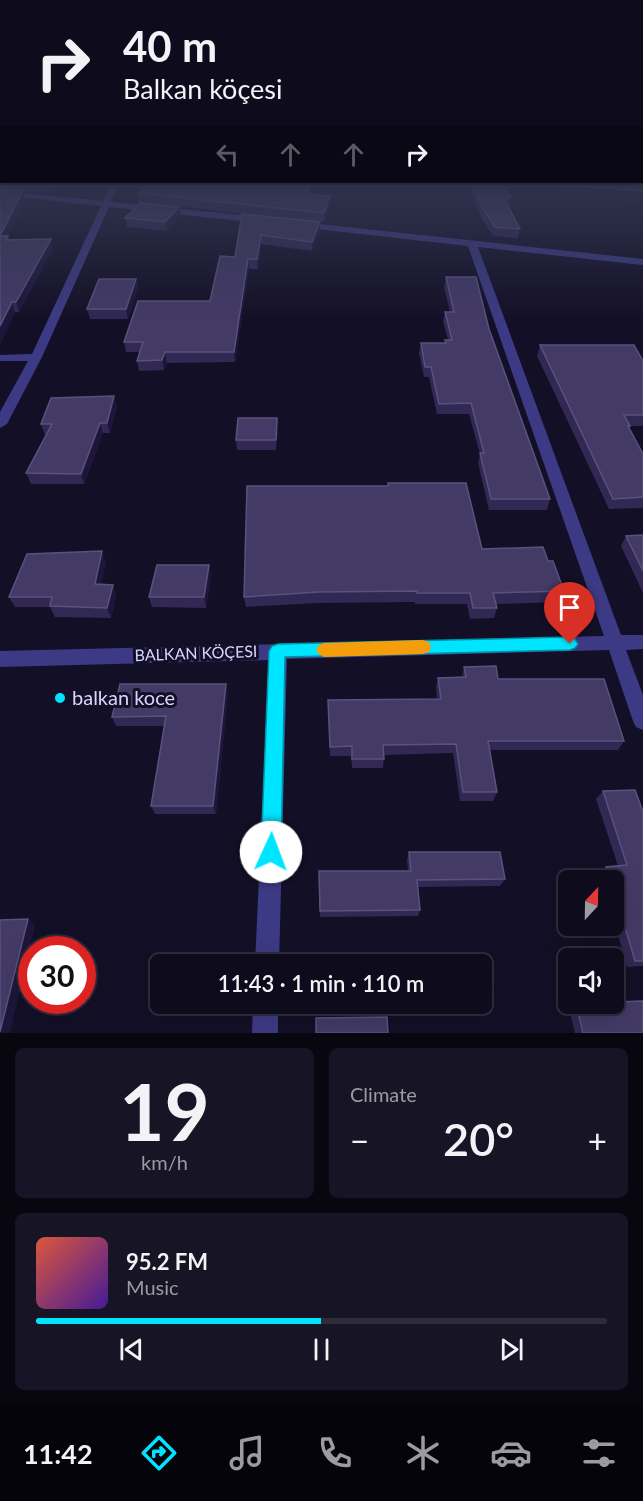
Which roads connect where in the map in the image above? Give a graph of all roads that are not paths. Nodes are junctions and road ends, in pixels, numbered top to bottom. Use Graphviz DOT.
graph roads {
  1 [pos="97,225"];
  2 [pos="307,225"];
  3 [pos="472,244"];
  4 [pos="643,262"];
  5 [pos="36,357"];
  6 [pos="0,358"];
  7 [pos="0,424"];
  8 [pos="643,642"];
  9 [pos="615,643"];
  10 [pos="278,651"];
  11 [pos="0,658"];
  12 [pos="643,721"];
  13 [pos="267,954"];
  14 [pos="266,1014"];
  15 [pos="265,1033"];
  1 -- 5 [label="street"];
  2 -- 3 [label="street"];
  3 -- 4 [label="street"];
  3 -- 9 [label="street"];
  5 -- 6 [label="street"];
  5 -- 7 [label="street"];
  8 -- 9 [label="street, BALKAN KÖÇESI"];
  9 -- 10 [label="street, BALKAN KÖÇESI"];
  9 -- 12 [label="street"];
  10 -- 11 [label="street, BALKAN KÖÇESI"];
  10 -- 13 [label="street"];
  14 -- 15 [label="street"];
}
